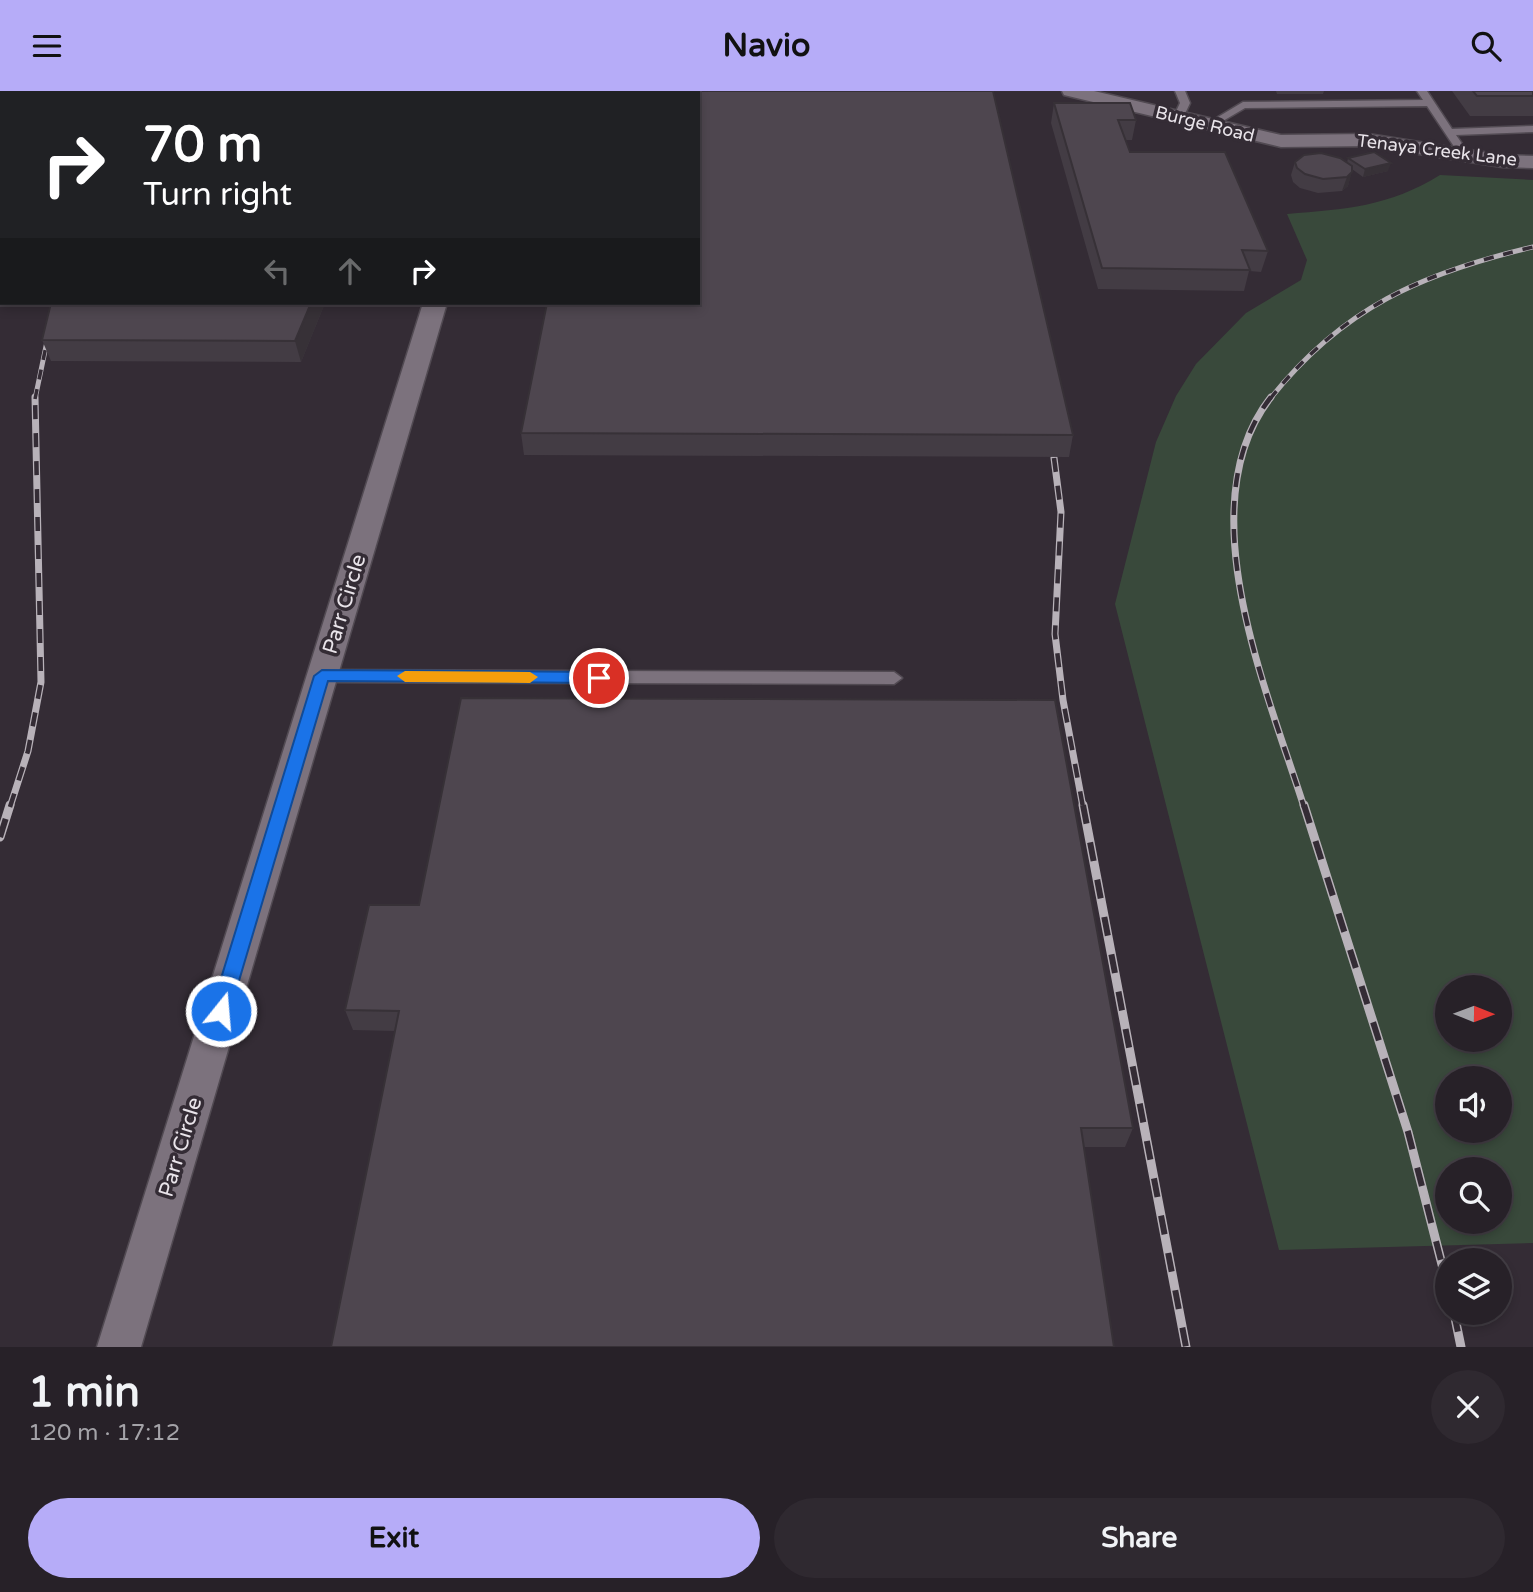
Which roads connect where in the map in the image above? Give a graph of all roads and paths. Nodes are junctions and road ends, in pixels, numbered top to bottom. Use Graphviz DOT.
graph roads {
  1 [pos="1071,91"];
  2 [pos="1181,91"];
  3 [pos="1378,91"];
  4 [pos="1422,91"];
  5 [pos="1243,92"];
  6 [pos="1430,103"];
  7 [pos="1388,104"];
  8 [pos="1243,105"];
  9 [pos="1178,118"];
  10 [pos="1208,126"];
  11 [pos="1533,129"];
  12 [pos="1449,132"];
  13 [pos="1298,141"];
  14 [pos="1465,155"];
  15 [pos="1533,162"];
  16 [pos="434,305"];
  17 [pos="322,676"];
  18 [pos="894,678"];
  19 [pos="120,1347"];
  1 -- 9 [label="street, Burge Road"];
  2 -- 9 [label="lane"];
  3 -- 7 [label="lane"];
  4 -- 6 [label="lane"];
  5 -- 8 [label="lane"];
  6 -- 7 [label="lane"];
  6 -- 12 [label="lane"];
  7 -- 8 [label="lane"];
  8 -- 10 [label="lane"];
  9 -- 10 [label="street, Burge Road"];
  10 -- 13 [label="street, Burge Road"];
  11 -- 12 [label="lane"];
  12 -- 14 [label="lane"];
  13 -- 14 [label="street, Tenaya Creek Lane"];
  14 -- 15 [label="street, Tenaya Creek Lane"];
  16 -- 17 [label="street, Parr Circle"];
  17 -- 18 [label="lane"];
  17 -- 19 [label="street, Parr Circle"];
}
